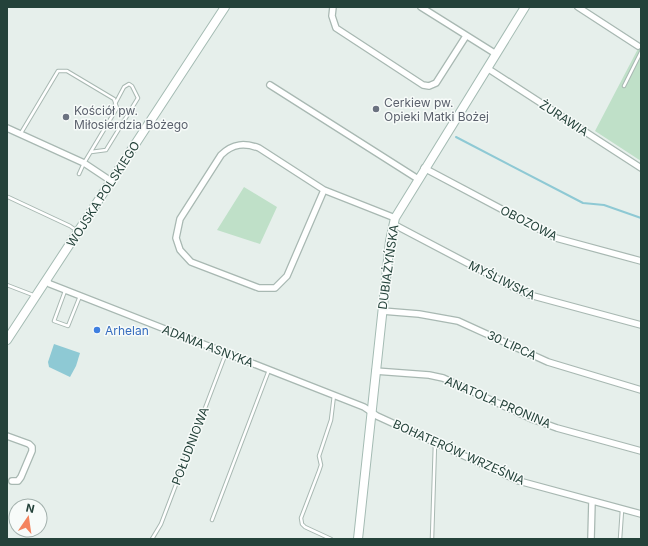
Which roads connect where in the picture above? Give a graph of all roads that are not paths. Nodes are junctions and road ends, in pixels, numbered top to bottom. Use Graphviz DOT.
graph roads {
  1 [pos="225,7"];
  2 [pos="334,7"];
  3 [pos="421,7"];
  4 [pos="526,7"];
  5 [pos="578,7"];
  6 [pos="466,36"];
  7 [pos="638,46"];
  8 [pos="641,52"];
  9 [pos="496,54"];
  10 [pos="487,68"];
  11 [pos="270,85"];
  12 [pos="624,86"];
  13 [pos="115,104"];
  14 [pos="7,128"];
  15 [pos="20,133"];
  16 [pos="91,152"];
  17 [pos="84,163"];
  18 [pos="424,168"];
  19 [pos="641,168"];
  20 [pos="79,174"];
  21 [pos="418,179"];
  22 [pos="111,181"];
  23 [pos="324,190"];
  24 [pos="8,197"];
  25 [pos="394,221"];
  26 [pos="78,232"];
  27 [pos="641,261"];
  28 [pos="46,281"];
  29 [pos="7,285"];
  30 [pos="65,290"];
  31 [pos="36,296"];
  32 [pos="80,296"];
  33 [pos="382,311"];
  34 [pos="641,325"];
  35 [pos="7,340"];
  36 [pos="226,353"];
  37 [pos="269,370"];
  38 [pos="375,371"];
  39 [pos="641,390"];
  40 [pos="334,395"];
  41 [pos="371,411"];
  42 [pos="7,436"];
  43 [pos="435,442"];
  44 [pos="641,451"];
  45 [pos="12,481"];
  46 [pos="592,501"];
  47 [pos="622,510"];
  48 [pos="641,514"];
  49 [pos="212,520"];
  50 [pos="152,539"];
  51 [pos="331,539"];
  52 [pos="358,539"];
  53 [pos="432,539"];
  54 [pos="591,539"];
  55 [pos="620,539"];
  1 -- 22 [label="street, WOJSKA POLSKIEGO"];
  2 -- 6 [label="street"];
  3 -- 6 [label="street"];
  4 -- 9 [label="street, DUBIAŻYŃSKA"];
  5 -- 7 [label="street"];
  6 -- 9 [label="street"];
  8 -- 12 [label="lane"];
  9 -- 10 [label="street, DUBIAŻYŃSKA"];
  10 -- 18 [label="street, DUBIAŻYŃSKA"];
  10 -- 19 [label="street, ŻURAWIA"];
  11 -- 21 [label="street"];
  13 -- 15 [label="lane"];
  13 -- 16 [label="lane"];
  13 -- 16 [label="lane"];
  14 -- 15 [label="street"];
  15 -- 17 [label="street"];
  16 -- 17 [label="lane"];
  17 -- 20 [label="lane"];
  17 -- 22 [label="street"];
  18 -- 21 [label="street, DUBIAŻYŃSKA"];
  18 -- 27 [label="street, OBOZOWA"];
  21 -- 25 [label="street, DUBIAŻYŃSKA"];
  22 -- 26 [label="street, WOJSKA POLSKIEGO"];
  23 -- 23 [label="street"];
  23 -- 25 [label="street, MYŚLIWSKA"];
  24 -- 26 [label="lane"];
  25 -- 33 [label="street, DUBIAŻYŃSKA"];
  25 -- 34 [label="street, MYŚLIWSKA"];
  26 -- 28 [label="street, WOJSKA POLSKIEGO"];
  28 -- 30 [label="street, ADAMA ASNYKA"];
  28 -- 31 [label="street, WOJSKA POLSKIEGO"];
  29 -- 31 [label="lane"];
  30 -- 32 [label="street, ADAMA ASNYKA"];
  30 -- 32 [label="lane"];
  31 -- 35 [label="street, WOJSKA POLSKIEGO"];
  32 -- 36 [label="street, ADAMA ASNYKA"];
  33 -- 38 [label="street, DUBIAŻYŃSKA"];
  33 -- 39 [label="street, 30 LIPCA"];
  36 -- 37 [label="street, ADAMA ASNYKA"];
  36 -- 50 [label="lane, POŁUDNIOWA"];
  37 -- 40 [label="street, ADAMA ASNYKA"];
  37 -- 49 [label="lane"];
  38 -- 41 [label="street, DUBIAŻYŃSKA"];
  38 -- 44 [label="street, ANATOLA PRONINA"];
  40 -- 41 [label="street, ADAMA ASNYKA"];
  40 -- 51 [label="lane"];
  41 -- 43 [label="street, BOHATERÓW WRZEŚNIA"];
  41 -- 52 [label="street, DUBIAŻYŃSKA"];
  42 -- 45 [label="street"];
  43 -- 46 [label="street, BOHATERÓW WRZEŚNIA"];
  43 -- 53 [label="lane"];
  46 -- 47 [label="street, BOHATERÓW WRZEŚNIA"];
  46 -- 54 [label="street"];
  47 -- 48 [label="street, BOHATERÓW WRZEŚNIA"];
  47 -- 55 [label="lane"];
}
